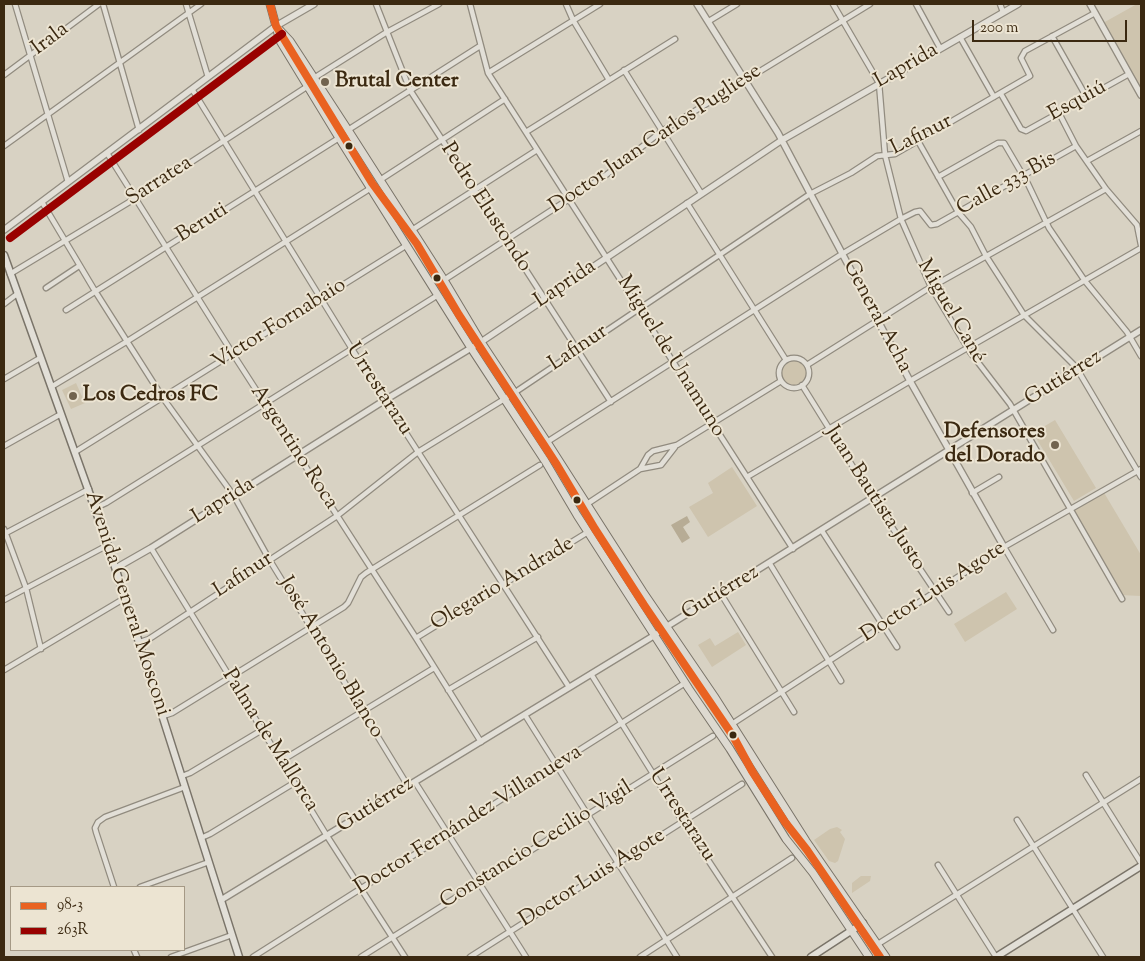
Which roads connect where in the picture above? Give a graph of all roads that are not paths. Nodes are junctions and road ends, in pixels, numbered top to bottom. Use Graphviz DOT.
graph roads {
  1 [pos="15,4"];
  2 [pos="99,4"];
  3 [pos="103,4"];
  4 [pos="186,4"];
  5 [pos="201,4"];
  6 [pos="270,4"];
  7 [pos="314,4"];
  8 [pos="376,4"];
  9 [pos="439,4"];
  10 [pos="470,4"];
  11 [pos="566,4"];
  12 [pos="600,4"];
  13 [pos="697,4"];
  14 [pos="737,4"];
  15 [pos="833,4"];
  16 [pos="870,4"];
  17 [pos="916,4"];
  18 [pos="1000,4"];
  19 [pos="1018,4"];
  20 [pos="1090,4"];
  21 [pos="1004,12"];
  22 [pos="189,13"];
  23 [pos="1095,13"];
  24 [pos="573,20"];
  25 [pos="843,20"];
  26 [pos="709,21"];
  27 [pos="276,26"];
  28 [pos="387,32"];
  29 [pos="1052,36"];
  30 [pos="960,37"];
  31 [pos="675,38"];
  32 [pos="480,46"];
  33 [pos="940,48"];
  34 [pos="30,56"];
  35 [pos="119,64"];
  36 [pos="624,70"];
  37 [pos="488,72"];
  38 [pos="1129,74"];
  39 [pos="4,75"];
  40 [pos="208,77"];
  41 [pos="314,78"];
  42 [pos="745,79"];
  43 [pos="609,80"];
  44 [pos="879,83"];
  45 [pos="308,86"];
  46 [pos="192,89"];
  47 [pos="410,90"];
  48 [pos="1000,94"];
  49 [pos="1141,95"];
  50 [pos="994,97"];
  51 [pos="1086,98"];
  52 [pos="505,99"];
  53 [pos="1059,113"];
  54 [pos="48,115"];
  55 [pos="138,130"];
  56 [pos="348,130"];
  57 [pos="662,131"];
  58 [pos="1141,131"];
  59 [pos="526,132"];
  60 [pos="339,138"];
  61 [pos="442,140"];
  62 [pos="782,140"];
  63 [pos="224,141"];
  64 [pos="918,141"];
  65 [pos="4,146"];
  66 [pos="1076,146"];
  67 [pos="537,150"];
  68 [pos="107,153"];
  69 [pos="885,155"];
  70 [pos="1087,161"];
  71 [pos="1023,175"];
  72 [pos="938,177"];
  73 [pos="380,180"];
  74 [pos="68,182"];
  75 [pos="371,188"];
  76 [pos="1106,188"];
  77 [pos="473,190"];
  78 [pos="255,191"];
  79 [pos="701,193"];
  80 [pos="810,194"];
  81 [pos="136,198"];
  82 [pos="569,198"];
  83 [pos="42,202"];
  84 [pos="687,203"];
  85 [pos="958,212"];
  86 [pos="902,219"];
  87 [pos="1047,223"];
  88 [pos="1140,227"];
  89 [pos="4,230"];
  90 [pos="412,230"];
  91 [pos="506,240"];
  92 [pos="65,242"];
  93 [pos="286,242"];
  94 [pos="407,245"];
  95 [pos="165,247"];
  96 [pos="1141,247"];
  97 [pos="719,254"];
  98 [pos="842,254"];
  99 [pos="4,255"];
  100 [pos="986,256"];
  101 [pos="606,258"];
  102 [pos="79,266"];
  103 [pos="10,274"];
  104 [pos="444,280"];
  105 [pos="1085,281"];
  106 [pos="931,287"];
  107 [pos="46,288"];
  108 [pos="95,291"];
  109 [pos="17,294"];
  110 [pos="438,295"];
  111 [pos="197,297"];
  112 [pos="322,299"];
  113 [pos="544,300"];
  114 [pos="4,304"];
  115 [pos="639,309"];
  116 [pos="66,310"];
  117 [pos="754,311"];
  118 [pos="1024,316"];
  119 [pos="877,320"];
  120 [pos="1141,330"];
  121 [pos="1130,337"];
  122 [pos="126,342"];
  123 [pos="481,342"];
  124 [pos="471,348"];
  125 [pos="968,348"];
  126 [pos="352,349"];
  127 [pos="577,350"];
  128 [pos="233,354"];
  129 [pos="1141,356"];
  130 [pos="40,358"];
  131 [pos="786,360"];
  132 [pos="673,362"];
  133 [pos="807,364"];
  134 [pos="1078,370"];
  135 [pos="4,379"];
  136 [pos="781,381"];
  137 [pos="910,381"];
  138 [pos="802,385"];
  139 [pos="51,387"];
  140 [pos="515,392"];
  141 [pos="162,398"];
  142 [pos="504,398"];
  143 [pos="385,400"];
  144 [pos="611,402"];
  145 [pos="266,404"];
  146 [pos="1014,410"];
  147 [pos="61,414"];
  148 [pos="712,424"];
  149 [pos="829,429"];
  150 [pos="547,442"];
  151 [pos="677,445"];
  152 [pos="4,446"];
  153 [pos="196,446"];
  154 [pos="950,451"];
  155 [pos="75,452"];
  156 [pos="418,452"];
  157 [pos="298,456"];
  158 [pos="540,465"];
  159 [pos="640,469"];
  160 [pos="1139,470"];
  161 [pos="999,477"];
  162 [pos="1141,477"];
  163 [pos="747,478"];
  164 [pos="89,489"];
  165 [pos="972,493"];
  166 [pos="234,496"];
  167 [pos="874,499"];
  168 [pos="587,504"];
  169 [pos="96,508"];
  170 [pos="1071,508"];
  171 [pos="460,514"];
  172 [pos="337,516"];
  173 [pos="822,531"];
  174 [pos="4,532"];
  175 [pos="590,532"];
  176 [pos="108,545"];
  177 [pos="1004,547"];
  178 [pos="151,548"];
  179 [pos="793,549"];
  180 [pos="269,559"];
  181 [pos="770,564"];
  182 [pos="116,568"];
  183 [pos="371,570"];
  184 [pos="504,584"];
  185 [pos="26,588"];
  186 [pos="935,592"];
  187 [pos="721,594"];
  188 [pos="125,598"];
  189 [pos="1122,599"];
  190 [pos="4,600"];
  191 [pos="189,612"];
  192 [pos="949,612"];
  193 [pos="884,626"];
  194 [pos="311,627"];
  195 [pos="666,627"];
  196 [pos="1053,630"];
  197 [pos="655,635"];
  198 [pos="538,637"];
  199 [pos="416,638"];
  200 [pos="140,642"];
  201 [pos="897,647"];
  202 [pos="41,648"];
  203 [pos="830,661"];
  204 [pos="434,668"];
  205 [pos="4,670"];
  206 [pos="591,674"];
  207 [pos="230,677"];
  208 [pos="841,681"];
  209 [pos="685,683"];
  210 [pos="570,687"];
  211 [pos="448,690"];
  212 [pos="782,692"];
  213 [pos="362,712"];
  214 [pos="794,712"];
  215 [pos="163,716"];
  216 [pos="525,716"];
  217 [pos="622,724"];
  218 [pos="732,724"];
  219 [pos="262,730"];
  220 [pos="713,736"];
  221 [pos="481,742"];
  222 [pos="281,761"];
  223 [pos="556,766"];
  224 [pos="653,773"];
  225 [pos="1086,774"];
  226 [pos="182,776"];
  227 [pos="1141,779"];
  228 [pos="415,782"];
  229 [pos="294,783"];
  230 [pos="742,784"];
  231 [pos="408,786"];
  232 [pos="185,787"];
  233 [pos="1103,802"];
  234 [pos="586,815"];
  235 [pos="1017,820"];
  236 [pos="683,822"];
  237 [pos="448,834"];
  238 [pos="327,836"];
  239 [pos="201,838"];
  240 [pos="1033,847"];
  241 [pos="792,858"];
  242 [pos="209,862"];
  243 [pos="618,864"];
  244 [pos="1141,864"];
  245 [pos="938,865"];
  246 [pos="478,883"];
  247 [pos="114,886"];
  248 [pos="143,886"];
  249 [pos="361,889"];
  250 [pos="957,895"];
  251 [pos="733,897"];
  252 [pos="846,899"];
  253 [pos="221,900"];
  254 [pos="835,907"];
  255 [pos="1073,909"];
  256 [pos="863,922"];
  257 [pos="852,930"];
  258 [pos="510,932"];
  259 [pos="232,935"];
  260 [pos="392,937"];
  261 [pos="666,941"];
  262 [pos="878,944"];
  263 [pos="171,957"];
  264 [pos="239,957"];
  265 [pos="252,957"];
  266 [pos="361,957"];
  267 [pos="405,957"];
  268 [pos="470,957"];
  269 [pos="526,957"];
  270 [pos="640,957"];
  271 [pos="677,957"];
  272 [pos="772,957"];
  273 [pos="811,957"];
  274 [pos="869,957"];
  275 [pos="886,957"];
  276 [pos="996,957"];
  277 [pos="1103,957"];
  1 -- 34 [label="street"];
  2 -- 34 [label="street, Irala"];
  3 -- 35 [label="street"];
  4 -- 22 [label="street"];
  5 -- 22 [label="street"];
  6 -- 27 [label="main road"];
  7 -- 27 [label="street"];
  8 -- 28 [label="street, Pedro Elustondo"];
  9 -- 28 [label="street"];
  10 -- 32 [label="street, Miguel de Unamuno"];
  11 -- 24 [label="street"];
  12 -- 24 [label="street"];
  13 -- 26 [label="street, General Acha"];
  14 -- 26 [label="street"];
  15 -- 25 [label="street, Miguel Cané"];
  16 -- 25 [label="street, Doctor Juan Carlos Pugliese"];
  17 -- 33 [label="street"];
  18 -- 21 [label="street"];
  19 -- 21 [label="street, Laprida"];
  20 -- 23 [label="street"];
  21 -- 30 [label="street, Laprida"];
  22 -- 35 [label="street"];
  22 -- 40 [label="street"];
  23 -- 29 [label="street"];
  23 -- 38 [label="street"];
  24 -- 37 [label="street"];
  24 -- 43 [label="street"];
  25 -- 42 [label="street, Doctor Juan Carlos Pugliese"];
  25 -- 44 [label="street, Miguel Cané"];
  26 -- 42 [label="street, General Acha"];
  27 -- 40 [label="street"];
  27 -- 41 [label="main road"];
  27 -- 45 [label="main road"];
  28 -- 41 [label="street"];
  28 -- 47 [label="street, Pedro Elustondo"];
  29 -- 48 [label="street, Lafinur"];
  29 -- 51 [label="street"];
  30 -- 33 [label="street, Laprida"];
  30 -- 50 [label="street"];
  31 -- 36 [label="street"];
  32 -- 37 [label="street, Miguel de Unamuno"];
  32 -- 47 [label="street"];
  33 -- 44 [label="street, Laprida"];
  34 -- 39 [label="street, Irala"];
  34 -- 54 [label="street"];
  35 -- 54 [label="street"];
  35 -- 55 [label="street"];
  36 -- 43 [label="street"];
  36 -- 57 [label="street"];
  37 -- 52 [label="street, Miguel de Unamuno"];
  38 -- 49 [label="street"];
  38 -- 51 [label="street, Esquiú"];
  40 -- 46 [label="street"];
  41 -- 56 [label="main road"];
  42 -- 57 [label="street, Doctor Juan Carlos Pugliese"];
  42 -- 62 [label="street, General Acha"];
  43 -- 59 [label="street"];
  44 -- 62 [label="street, Laprida"];
  44 -- 69 [label="street, Miguel Cané"];
  45 -- 60 [label="main road"];
  45 -- 63 [label="street, Sarratea"];
  46 -- 55 [label="street"];
  46 -- 63 [label="street, Urrestarazu"];
  47 -- 56 [label="street"];
  47 -- 61 [label="street, Pedro Elustondo"];
  48 -- 50 [label="street, Lafinur"];
  48 -- 53 [label="street, Esquiú"];
  50 -- 64 [label="street, Lafinur"];
  51 -- 53 [label="street, Esquiú"];
  52 -- 59 [label="street, Miguel de Unamuno"];
  52 -- 61 [label="street"];
  53 -- 66 [label="street"];
  54 -- 65 [label="street"];
  54 -- 74 [label="street"];
  55 -- 68 [label="street"];
  56 -- 73 [label="main road"];
  57 -- 79 [label="street"];
  57 -- 82 [label="street, Doctor Juan Carlos Pugliese"];
  58 -- 70 [label="street"];
  59 -- 67 [label="street, Miguel de Unamuno"];
  60 -- 75 [label="main road"];
  60 -- 78 [label="street, Beruti"];
  61 -- 73 [label="street"];
  61 -- 77 [label="street, Pedro Elustondo"];
  62 -- 79 [label="street, Laprida"];
  62 -- 80 [label="street, General Acha"];
  63 -- 78 [label="street, Urrestarazu"];
  63 -- 81 [label="street, Sarratea"];
  64 -- 69 [label="street, Lafinur"];
  64 -- 72 [label="street"];
  66 -- 70 [label="street"];
  66 -- 71 [label="street, Calle 333 Bis"];
  67 -- 77 [label="street"];
  67 -- 82 [label="street, Miguel de Unamuno"];
  68 -- 74 [label="street"];
  68 -- 81 [label="street, Argentino Roca"];
  69 -- 80 [label="street, Lafinur"];
  69 -- 86 [label="street, Miguel Cané"];
  70 -- 76 [label="street"];
  71 -- 72 [label="street"];
  71 -- 85 [label="street, Calle 333 Bis"];
  71 -- 87 [label="street"];
  72 -- 85 [label="street"];
  73 -- 90 [label="main road"];
  74 -- 83 [label="street"];
  75 -- 93 [label="street"];
  75 -- 94 [label="main road"];
  76 -- 87 [label="street"];
  76 -- 88 [label="street"];
  77 -- 90 [label="street"];
  77 -- 91 [label="street, Pedro Elustondo"];
  78 -- 93 [label="street, Urrestarazu"];
  78 -- 95 [label="street, Beruti"];
  79 -- 84 [label="street, Laprida"];
  80 -- 97 [label="street, Lafinur"];
  80 -- 98 [label="street, General Acha"];
  81 -- 92 [label="street, Sarratea"];
  81 -- 95 [label="street, Argentino Roca"];
  82 -- 91 [label="street, Doctor Juan Carlos Pugliese"];
  82 -- 101 [label="street, Miguel de Unamuno"];
  83 -- 89 [label="street"];
  83 -- 92 [label="street, José Antonio Blanco"];
  84 -- 97 [label="street"];
  84 -- 101 [label="street, Laprida"];
  85 -- 86 [label="street, Calle 333 Bis"];
  85 -- 100 [label="street"];
  86 -- 98 [label="street"];
  86 -- 106 [label="street, Miguel Cané"];
  87 -- 100 [label="street"];
  87 -- 105 [label="street"];
  88 -- 96 [label="street"];
  90 -- 104 [label="main road"];
  91 -- 104 [label="street, Doctor Juan Carlos Pugliese"];
  91 -- 113 [label="street, Pedro Elustondo"];
  92 -- 102 [label="street, José Antonio Blanco"];
  92 -- 103 [label="street, Sarratea"];
  93 -- 111 [label="street"];
  93 -- 112 [label="street, Urrestarazu"];
  94 -- 110 [label="main road"];
  94 -- 112 [label="street, Víctor Fornabaio"];
  95 -- 108 [label="street, Beruti"];
  95 -- 111 [label="street, Argentino Roca"];
  96 -- 105 [label="street"];
  97 -- 115 [label="street, Lafinur"];
  97 -- 117 [label="street"];
  98 -- 117 [label="street"];
  98 -- 119 [label="street, General Acha"];
  99 -- 103 [label="main road, Avenida General Mosconi"];
  100 -- 106 [label="street"];
  100 -- 118 [label="street"];
  101 -- 113 [label="street, Laprida"];
  101 -- 115 [label="street, Miguel de Unamuno"];
  102 -- 107 [label="street"];
  102 -- 108 [label="street, José Antonio Blanco"];
  103 -- 109 [label="main road, Avenida General Mosconi"];
  104 -- 123 [label="main road"];
  105 -- 118 [label="street"];
  105 -- 121 [label="street"];
  106 -- 119 [label="street"];
  106 -- 125 [label="street, Miguel Cané"];
  108 -- 116 [label="street, Beruti"];
  108 -- 122 [label="street, José Antonio Blanco"];
  109 -- 114 [label="street"];
  109 -- 130 [label="main road, Avenida General Mosconi"];
  110 -- 124 [label="main road"];
  110 -- 126 [label="street"];
  111 -- 122 [label="street"];
  111 -- 128 [label="street, Argentino Roca"];
  112 -- 126 [label="street, Urrestarazu"];
  112 -- 128 [label="street, Víctor Fornabaio"];
  113 -- 123 [label="street, Laprida"];
  113 -- 127 [label="street, Pedro Elustondo"];
  115 -- 127 [label="street, Lafinur"];
  115 -- 132 [label="street, Miguel de Unamuno"];
  117 -- 131 [label="street"];
  117 -- 132 [label="street"];
  118 -- 125 [label="street"];
  118 -- 134 [label="street"];
  119 -- 133 [label="street"];
  119 -- 137 [label="street, General Acha"];
  120 -- 121 [label="street, Gutiérrez"];
  121 -- 129 [label="street"];
  121 -- 134 [label="street, Gutiérrez"];
  122 -- 139 [label="street"];
  122 -- 141 [label="street, José Antonio Blanco"];
  123 -- 124 [label="street, Laprida"];
  123 -- 140 [label="main road"];
  124 -- 142 [label="main road"];
  124 -- 143 [label="street, Laprida"];
  125 -- 137 [label="street"];
  125 -- 146 [label="street, Miguel Cané"];
  126 -- 143 [label="street, Urrestarazu"];
  126 -- 145 [label="street"];
  127 -- 140 [label="street, Lafinur"];
  127 -- 144 [label="street, Pedro Elustondo"];
  128 -- 141 [label="street, Víctor Fornabaio"];
  128 -- 145 [label="street, Argentino Roca"];
  130 -- 135 [label="street"];
  130 -- 139 [label="main road, Avenida General Mosconi"];
  131 -- 133 [label="street"];
  131 -- 136 [label="street"];
  132 -- 144 [label="street"];
  132 -- 148 [label="street, Miguel de Unamuno"];
  133 -- 138 [label="street"];
  134 -- 146 [label="street, Gutiérrez"];
  134 -- 160 [label="street"];
  136 -- 138 [label="street"];
  136 -- 148 [label="street"];
  137 -- 149 [label="street"];
  137 -- 154 [label="street, General Acha"];
  138 -- 149 [label="street, Juan Bautista Justo"];
  139 -- 147 [label="main road, Avenida General Mosconi"];
  140 -- 142 [label="street, Lafinur"];
  140 -- 150 [label="main road"];
  141 -- 153 [label="street, José Antonio Blanco"];
  141 -- 155 [label="street, Víctor Fornabaio"];
  142 -- 156 [label="street, Lafinur"];
  142 -- 175 [label="main road"];
  143 -- 156 [label="street, Urrestarazu"];
  143 -- 157 [label="street, Laprida"];
  144 -- 150 [label="street"];
  145 -- 153 [label="street"];
  145 -- 157 [label="street, Argentino Roca"];
  146 -- 154 [label="street, Gutiérrez"];
  146 -- 170 [label="street, Miguel Cané"];
  147 -- 152 [label="street"];
  147 -- 155 [label="main road, Avenida General Mosconi"];
  148 -- 151 [label="street"];
  148 -- 163 [label="street, Miguel de Unamuno"];
  149 -- 163 [label="street"];
  149 -- 167 [label="street, Juan Bautista Justo"];
  150 -- 168 [label="main road"];
  151 -- 159 [label="street"];
  151 -- 159 [label="street"];
  153 -- 166 [label="street, José Antonio Blanco"];
  153 -- 169 [label="street"];
  154 -- 165 [label="street, General Acha"];
  154 -- 167 [label="street, Gutiérrez"];
  155 -- 164 [label="main road, Avenida General Mosconi"];
  156 -- 171 [label="street, Urrestarazu"];
  156 -- 172 [label="street, Lafinur"];
  157 -- 166 [label="street, Laprida"];
  157 -- 172 [label="street, Argentino Roca"];
  158 -- 171 [label="street"];
  159 -- 168 [label="street"];
  160 -- 162 [label="street"];
  160 -- 170 [label="street, Doctor Luis Agote"];
  161 -- 165 [label="street"];
  163 -- 179 [label="street, Miguel de Unamuno"];
  164 -- 169 [label="main road, Avenida General Mosconi"];
  164 -- 174 [label="street"];
  165 -- 177 [label="street, General Acha"];
  166 -- 178 [label="street, Laprida"];
  166 -- 180 [label="street, José Antonio Blanco"];
  167 -- 173 [label="street, Gutiérrez"];
  167 -- 186 [label="street, Juan Bautista Justo"];
  168 -- 195 [label="main road"];
  169 -- 176 [label="main road, Avenida General Mosconi"];
  170 -- 177 [label="street, Doctor Luis Agote"];
  170 -- 189 [label="street, Miguel Cané"];
  171 -- 183 [label="street"];
  171 -- 184 [label="street, Urrestarazu"];
  172 -- 180 [label="street, Lafinur"];
  172 -- 183 [label="street, Argentino Roca"];
  173 -- 179 [label="street, Gutiérrez"];
  173 -- 193 [label="street"];
  174 -- 185 [label="street"];
  175 -- 184 [label="street, Olegario Andrade"];
  175 -- 197 [label="main road"];
  176 -- 182 [label="main road, Avenida General Mosconi"];
  176 -- 185 [label="street"];
  177 -- 186 [label="street, Doctor Luis Agote"];
  177 -- 196 [label="street, General Acha"];
  178 -- 182 [label="street, Laprida"];
  178 -- 191 [label="street, Palma de Mallorca"];
  179 -- 181 [label="street, Gutiérrez"];
  180 -- 191 [label="street, Lafinur"];
  180 -- 194 [label="street, José Antonio Blanco"];
  181 -- 187 [label="street, Gutiérrez"];
  181 -- 203 [label="street"];
  182 -- 188 [label="main road, Avenida General Mosconi"];
  183 -- 194 [label="street"];
  183 -- 199 [label="street, Argentino Roca"];
  184 -- 198 [label="street, Urrestarazu"];
  184 -- 199 [label="street, Olegario Andrade"];
  185 -- 190 [label="street"];
  185 -- 202 [label="street"];
  186 -- 192 [label="street, Juan Bautista Justo"];
  186 -- 193 [label="street, Doctor Luis Agote"];
  187 -- 195 [label="street, Gutiérrez"];
  187 -- 212 [label="street"];
  188 -- 200 [label="main road, Avenida General Mosconi"];
  188 -- 202 [label="street"];
  191 -- 200 [label="street, Lafinur"];
  191 -- 207 [label="street, Palma de Mallorca"];
  193 -- 201 [label="street"];
  193 -- 203 [label="street, Doctor Luis Agote"];
  194 -- 207 [label="street"];
  194 -- 213 [label="street, José Antonio Blanco"];
  195 -- 197 [label="street, Gutiérrez"];
  195 -- 218 [label="main road"];
  197 -- 206 [label="street, Gutiérrez"];
  197 -- 209 [label="main road"];
  198 -- 210 [label="street, Urrestarazu"];
  198 -- 211 [label="street"];
  199 -- 204 [label="street, Argentino Roca"];
  200 -- 215 [label="main road, Avenida General Mosconi"];
  202 -- 205 [label="street"];
  203 -- 208 [label="street"];
  203 -- 212 [label="street, Doctor Luis Agote"];
  204 -- 211 [label="street, Argentino Roca"];
  204 -- 213 [label="street, Olegario Andrade"];
  206 -- 210 [label="street, Gutiérrez"];
  206 -- 217 [label="street, Urrestarazu"];
  207 -- 215 [label="street"];
  207 -- 219 [label="street, Palma de Mallorca"];
  209 -- 217 [label="street, Doctor Fernández Villanueva"];
  209 -- 254 [label="main road"];
  210 -- 216 [label="street, Gutiérrez"];
  211 -- 221 [label="street, Argentino Roca"];
  212 -- 214 [label="street"];
  212 -- 218 [label="street, Doctor Luis Agote"];
  213 -- 222 [label="street, Olegario Andrade"];
  213 -- 231 [label="street, José Antonio Blanco"];
  215 -- 226 [label="main road, Avenida General Mosconi"];
  216 -- 221 [label="street, Gutiérrez"];
  216 -- 223 [label="street"];
  217 -- 223 [label="street, Doctor Fernández Villanueva"];
  217 -- 224 [label="street, Urrestarazu"];
  218 -- 252 [label="main road"];
  219 -- 222 [label="street, Palma de Mallorca"];
  219 -- 226 [label="street"];
  220 -- 224 [label="street, Constancio Cecilio Vigil"];
  221 -- 228 [label="street, Gutiérrez"];
  222 -- 229 [label="street, Palma de Mallorca"];
  223 -- 234 [label="street"];
  223 -- 237 [label="street, Doctor Fernández Villanueva"];
  224 -- 234 [label="street, Constancio Cecilio Vigil"];
  224 -- 236 [label="street, Urrestarazu"];
  225 -- 233 [label="street"];
  226 -- 232 [label="main road, Avenida General Mosconi"];
  227 -- 233 [label="street"];
  228 -- 231 [label="street, Gutiérrez"];
  228 -- 237 [label="street"];
  229 -- 238 [label="street, Palma de Mallorca"];
  229 -- 239 [label="street"];
  230 -- 236 [label="street, Doctor Luis Agote"];
  231 -- 238 [label="street, Gutiérrez"];
  232 -- 239 [label="main road, Avenida General Mosconi"];
  232 -- 247 [label="street"];
  233 -- 240 [label="street"];
  233 -- 244 [label="street"];
  234 -- 243 [label="street"];
  234 -- 246 [label="street, Constancio Cecilio Vigil"];
  235 -- 240 [label="street"];
  236 -- 243 [label="street, Doctor Luis Agote"];
  236 -- 251 [label="street, Urrestarazu"];
  237 -- 246 [label="street"];
  237 -- 249 [label="street, Doctor Fernández Villanueva"];
  238 -- 249 [label="street, Palma de Mallorca"];
  238 -- 253 [label="street, Gutiérrez"];
  239 -- 242 [label="main road, Avenida General Mosconi"];
  240 -- 250 [label="street"];
  240 -- 255 [label="street"];
  241 -- 251 [label="street"];
  242 -- 248 [label="street"];
  242 -- 253 [label="main road, Avenida General Mosconi"];
  243 -- 258 [label="street, Doctor Luis Agote"];
  243 -- 261 [label="street"];
  244 -- 255 [label="main road"];
  245 -- 250 [label="street"];
  246 -- 258 [label="street"];
  246 -- 260 [label="street, Constancio Cecilio Vigil"];
  249 -- 260 [label="street, Palma de Mallorca"];
  249 -- 265 [label="street, Doctor Fernández Villanueva"];
  250 -- 262 [label="street"];
  250 -- 276 [label="street"];
  251 -- 261 [label="street"];
  251 -- 272 [label="street, Urrestarazu"];
  252 -- 254 [label="main road"];
  252 -- 256 [label="main road"];
  253 -- 259 [label="main road, Avenida General Mosconi"];
  254 -- 257 [label="main road"];
  255 -- 276 [label="main road"];
  255 -- 277 [label="street"];
  256 -- 257 [label="main road"];
  256 -- 262 [label="main road"];
  257 -- 273 [label="main road"];
  257 -- 274 [label="main road"];
  258 -- 268 [label="street, Doctor Luis Agote"];
  258 -- 269 [label="street"];
  259 -- 263 [label="street"];
  259 -- 264 [label="main road, Avenida General Mosconi"];
  260 -- 266 [label="street, Constancio Cecilio Vigil"];
  260 -- 267 [label="street, Palma de Mallorca"];
  261 -- 270 [label="street"];
  261 -- 271 [label="street"];
  262 -- 275 [label="main road"];
}
